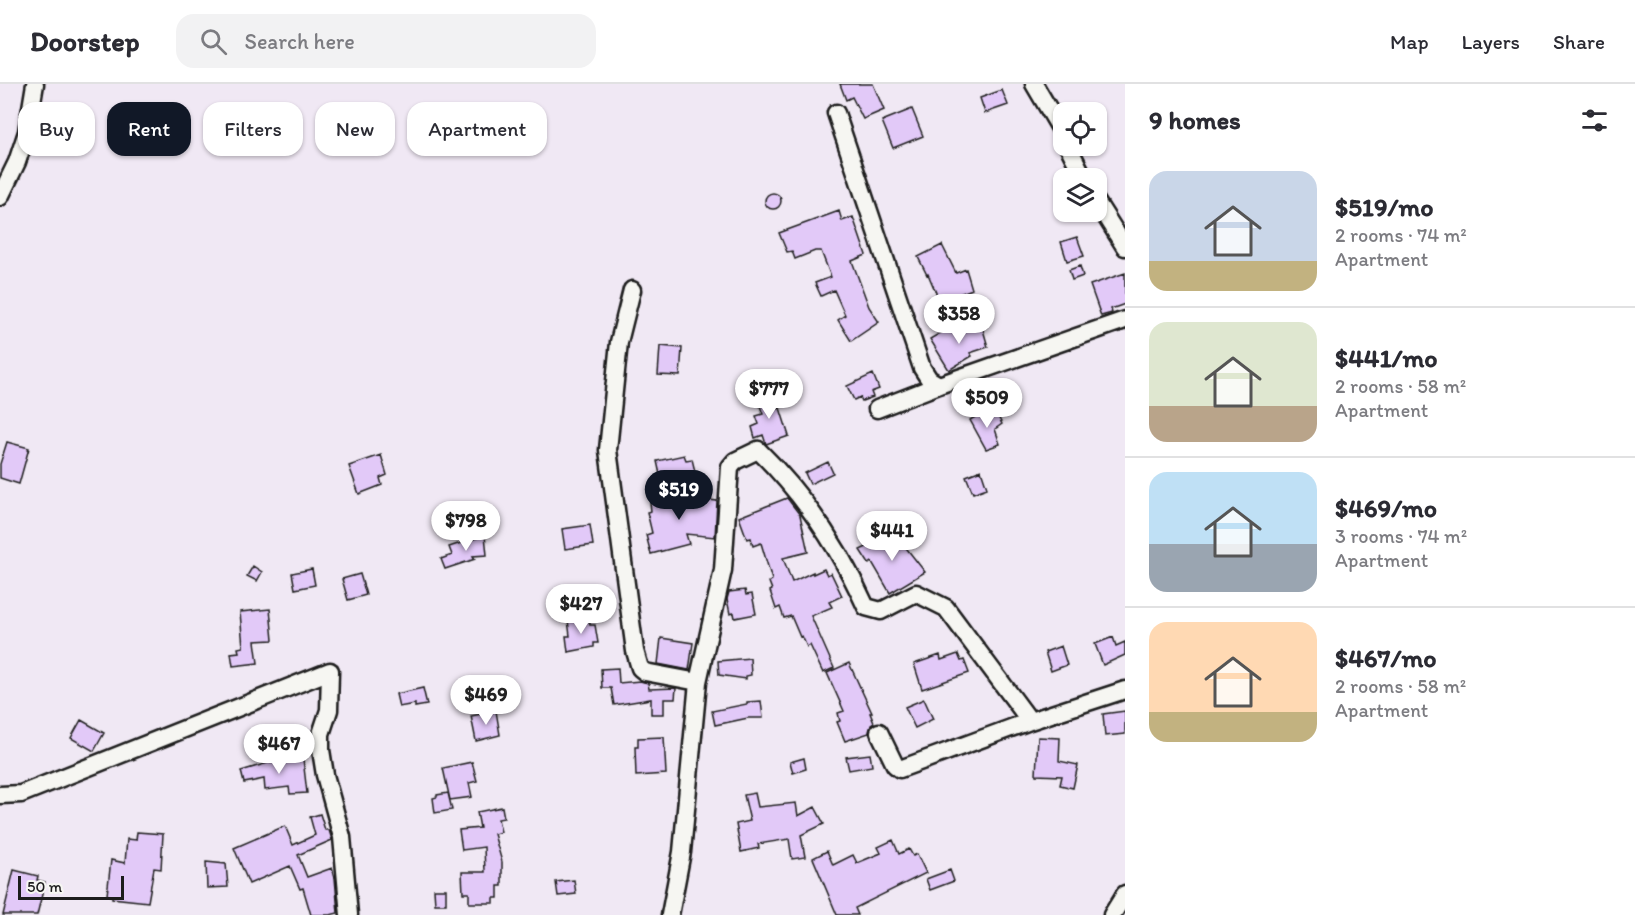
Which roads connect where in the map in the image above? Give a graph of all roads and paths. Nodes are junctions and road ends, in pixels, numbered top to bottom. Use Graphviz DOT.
graph roads {
  1 [pos="35,84"];
  2 [pos="1034,84"];
  3 [pos="836,113"];
  4 [pos="1053,116"];
  5 [pos="0,197"];
  6 [pos="1107,219"];
  7 [pos="1125,248"];
  8 [pos="632,290"];
  9 [pos="1125,320"];
  10 [pos="939,385"];
  11 [pos="877,409"];
  12 [pos="698,682"];
  13 [pos="1125,690"];
  14 [pos="1030,721"];
  15 [pos="879,732"];
  16 [pos="0,795"];
  17 [pos="1125,894"];
  18 [pos="349,915"];
  19 [pos="670,915"];
  20 [pos="1113,915"];
  1 -- 5 [label="street"];
  2 -- 4 [label="street"];
  3 -- 10 [label="street"];
  6 -- 7 [label="street"];
  8 -- 12 [label="street"];
  9 -- 10 [label="street"];
  10 -- 11 [label="street"];
  12 -- 14 [label="street"];
  12 -- 19 [label="street"];
  13 -- 14 [label="street"];
  14 -- 15 [label="street"];
  16 -- 18 [label="street"];
  17 -- 20 [label="street"];
}
